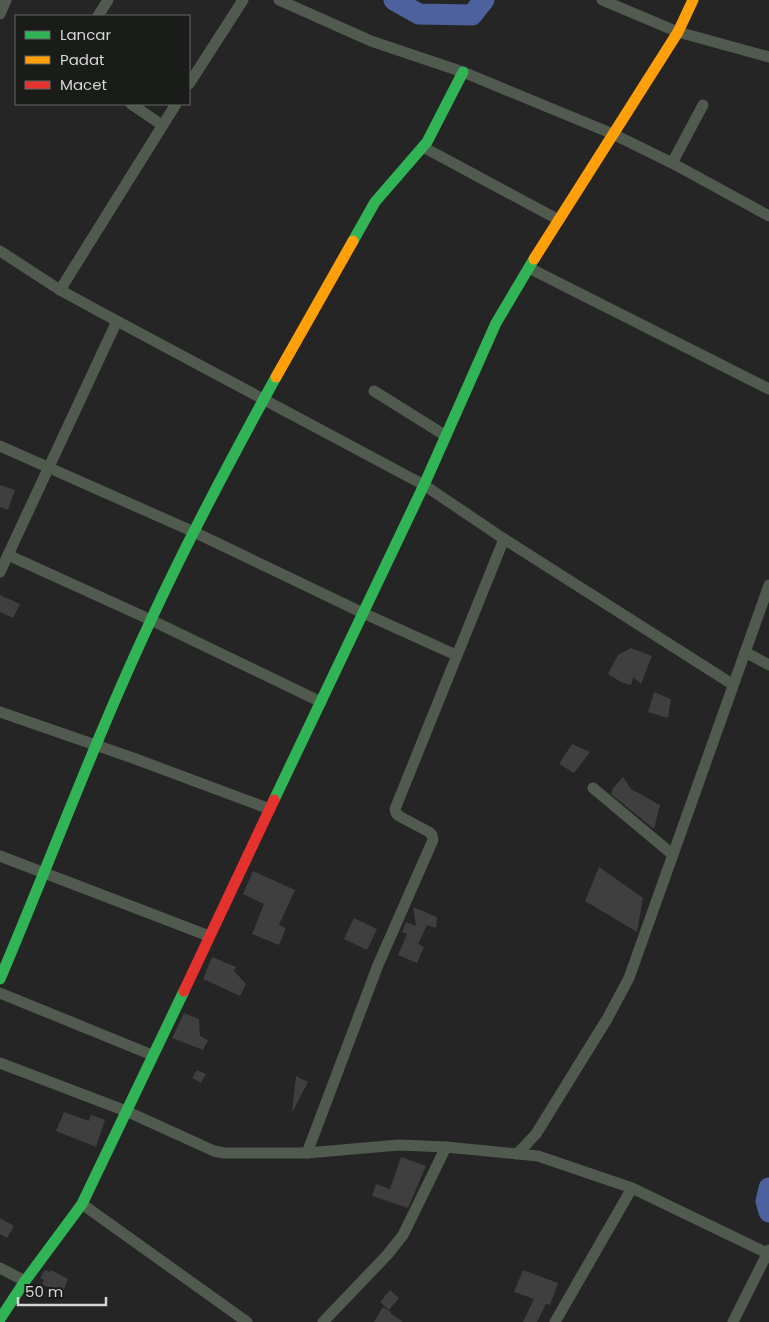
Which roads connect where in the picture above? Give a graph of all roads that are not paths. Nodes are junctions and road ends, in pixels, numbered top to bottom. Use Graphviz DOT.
graph roads {
  1 [pos="6,0"];
  2 [pos="108,0"];
  3 [pos="243,0"];
  4 [pos="279,0"];
  5 [pos="602,0"];
  6 [pos="693,0"];
  7 [pos="0,14"];
  8 [pos="99,15"];
  9 [pos="678,32"];
  10 [pos="769,57"];
  11 [pos="463,72"];
  12 [pos="190,82"];
  13 [pos="132,105"];
  14 [pos="175,105"];
  15 [pos="703,105"];
  16 [pos="162,125"];
  17 [pos="613,134"];
  18 [pos="423,147"];
  19 [pos="672,163"];
  20 [pos="769,216"];
  21 [pos="559,220"];
  22 [pos="0,251"];
  23 [pos="529,268"];
  24 [pos="60,290"];
  25 [pos="117,322"];
  26 [pos="769,389"];
  27 [pos="374,391"];
  28 [pos="264,399"];
  29 [pos="446,436"];
  30 [pos="0,446"];
  31 [pos="49,467"];
  32 [pos="424,486"];
  33 [pos="194,532"];
  34 [pos="504,539"];
  35 [pos="8,555"];
  36 [pos="0,572"];
  37 [pos="769,585"];
  38 [pos="363,613"];
  39 [pos="151,620"];
  40 [pos="745,652"];
  41 [pos="456,655"];
  42 [pos="769,665"];
  43 [pos="732,684"];
  44 [pos="321,702"];
  45 [pos="0,712"];
  46 [pos="97,745"];
  47 [pos="592,788"];
  48 [pos="270,809"];
  49 [pos="672,854"];
  50 [pos="0,856"];
  51 [pos="46,872"];
  52 [pos="209,936"];
  53 [pos="0,979"];
  54 [pos="0,992"];
  55 [pos="152,1055"];
  56 [pos="0,1063"];
  57 [pos="126,1110"];
  58 [pos="446,1147"];
  59 [pos="307,1153"];
  60 [pos="517,1154"];
  61 [pos="632,1188"];
  62 [pos="82,1204"];
  63 [pos="768,1252"];
  64 [pos="0,1268"];
  65 [pos="25,1281"];
  66 [pos="0,1319"];
  67 [pos="247,1322"];
  68 [pos="323,1322"];
  69 [pos="555,1322"];
  70 [pos="733,1322"];
  1 -- 7 [label="street"];
  2 -- 8 [label="street"];
  3 -- 12 [label="street"];
  4 -- 11 [label="street"];
  5 -- 9 [label="street"];
  6 -- 9 [label="street"];
  9 -- 10 [label="street"];
  9 -- 17 [label="street"];
  11 -- 17 [label="street"];
  11 -- 18 [label="street"];
  13 -- 16 [label="street"];
  14 -- 16 [label="street"];
  15 -- 19 [label="street"];
  16 -- 24 [label="street"];
  17 -- 19 [label="street"];
  17 -- 21 [label="street"];
  18 -- 21 [label="street"];
  18 -- 28 [label="street"];
  19 -- 20 [label="street"];
  21 -- 23 [label="street"];
  22 -- 24 [label="street"];
  23 -- 26 [label="street"];
  23 -- 29 [label="street"];
  24 -- 25 [label="street"];
  25 -- 28 [label="street"];
  25 -- 31 [label="street"];
  27 -- 29 [label="street"];
  28 -- 32 [label="street"];
  28 -- 33 [label="street"];
  29 -- 32 [label="street"];
  30 -- 31 [label="street"];
  31 -- 33 [label="street"];
  31 -- 35 [label="street"];
  32 -- 34 [label="street"];
  32 -- 38 [label="street"];
  33 -- 38 [label="street"];
  33 -- 39 [label="street"];
  34 -- 41 [label="street"];
  34 -- 43 [label="street"];
  35 -- 36 [label="street"];
  35 -- 39 [label="street"];
  37 -- 40 [label="street"];
  38 -- 41 [label="street"];
  38 -- 44 [label="street"];
  39 -- 44 [label="street"];
  39 -- 46 [label="street"];
  40 -- 42 [label="street"];
  40 -- 43 [label="street"];
  41 -- 59 [label="street"];
  43 -- 49 [label="street"];
  44 -- 48 [label="street"];
  45 -- 46 [label="street"];
  46 -- 48 [label="street"];
  46 -- 51 [label="street"];
  47 -- 49 [label="street"];
  48 -- 52 [label="street"];
  49 -- 60 [label="street"];
  50 -- 51 [label="street"];
  51 -- 52 [label="street"];
  51 -- 53 [label="street"];
  52 -- 55 [label="street"];
  54 -- 55 [label="street"];
  55 -- 57 [label="street"];
  56 -- 57 [label="street"];
  57 -- 59 [label="street"];
  57 -- 62 [label="street"];
  58 -- 59 [label="street"];
  58 -- 60 [label="street"];
  58 -- 68 [label="street"];
  60 -- 61 [label="street"];
  61 -- 63 [label="street"];
  61 -- 69 [label="street"];
  62 -- 65 [label="street"];
  62 -- 67 [label="street"];
  63 -- 70 [label="street"];
  64 -- 65 [label="street"];
  65 -- 66 [label="street"];
}
